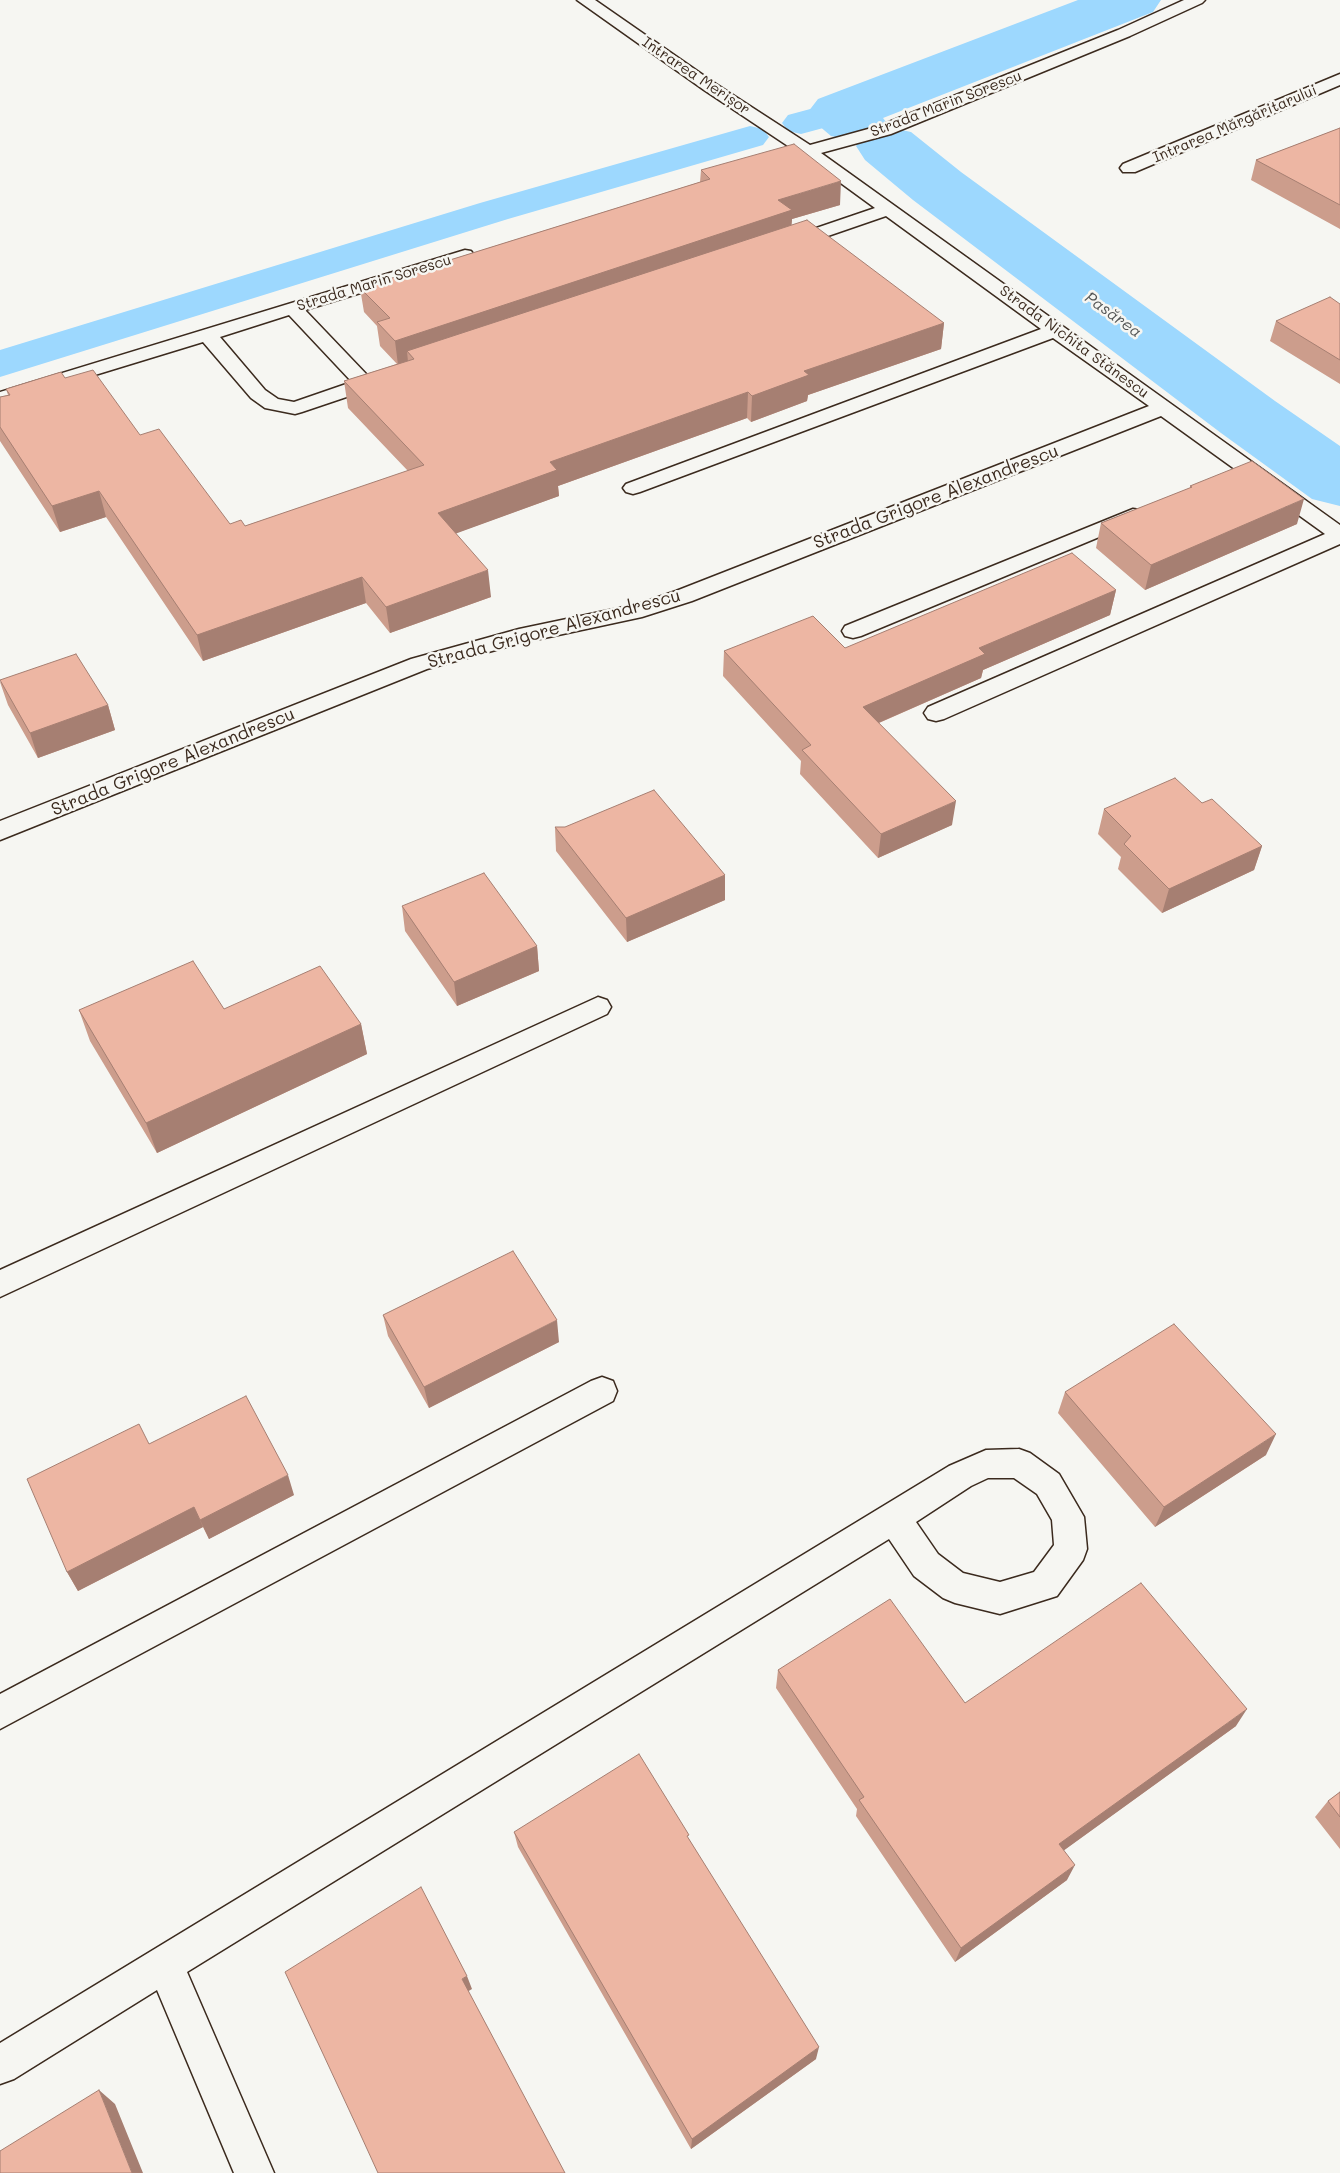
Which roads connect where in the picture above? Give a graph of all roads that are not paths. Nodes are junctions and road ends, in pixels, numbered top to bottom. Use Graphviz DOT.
graph roads {
  1 [pos="585,0"];
  2 [pos="1197,0"];
  3 [pos="1340,79"];
  4 [pos="807,150"];
  5 [pos="750,168"];
  6 [pos="1129,168"];
  7 [pos="890,209"];
  8 [pos="483,250"];
  9 [pos="768,250"];
  10 [pos="292,308"];
  11 [pos="1056,330"];
  12 [pos="207,334"];
  13 [pos="403,372"];
  14 [pos="365,384"];
  15 [pos="0,398"];
  16 [pos="1165,407"];
  17 [pos="633,488"];
  18 [pos="1156,505"];
  19 [pos="1340,536"];
  20 [pos="853,631"];
  21 [pos="936,713"];
  22 [pos="0,830"];
  23 [pos="598,1007"];
  24 [pos="0,1284"];
  25 [pos="602,1391"];
  26 [pos="894,1518"];
  27 [pos="0,1712"];
  28 [pos="165,1966"];
  29 [pos="0,2065"];
  30 [pos="254,2173"];
  1 -- 4 [label="street, Intrarea Merișor"];
  2 -- 4 [label="street, Strada Marin Sorescu"];
  3 -- 6 [label="street, Intrarea Mărgăritarului"];
  4 -- 5 [label="street, Strada Marin Sorescu"];
  4 -- 7 [label="street, Strada Nichita Stănescu"];
  7 -- 9 [label="street"];
  7 -- 11 [label="street, Strada Nichita Stănescu"];
  8 -- 10 [label="street, Strada Marin Sorescu"];
  10 -- 12 [label="street, Strada Marin Sorescu"];
  10 -- 14 [label="street"];
  11 -- 16 [label="street, Strada Nichita Stănescu"];
  11 -- 17 [label="street"];
  12 -- 14 [label="street"];
  12 -- 15 [label="street, Strada Marin Sorescu"];
  13 -- 14 [label="street"];
  16 -- 19 [label="street, Strada Nichita Stănescu"];
  16 -- 22 [label="street, Strada Grigore Alexandrescu"];
  18 -- 20 [label="street"];
  19 -- 21 [label="street"];
  23 -- 24 [label="street"];
  25 -- 27 [label="street"];
  26 -- 26 [label="street"];
  26 -- 28 [label="street"];
  28 -- 29 [label="street"];
  28 -- 30 [label="street"];
}
